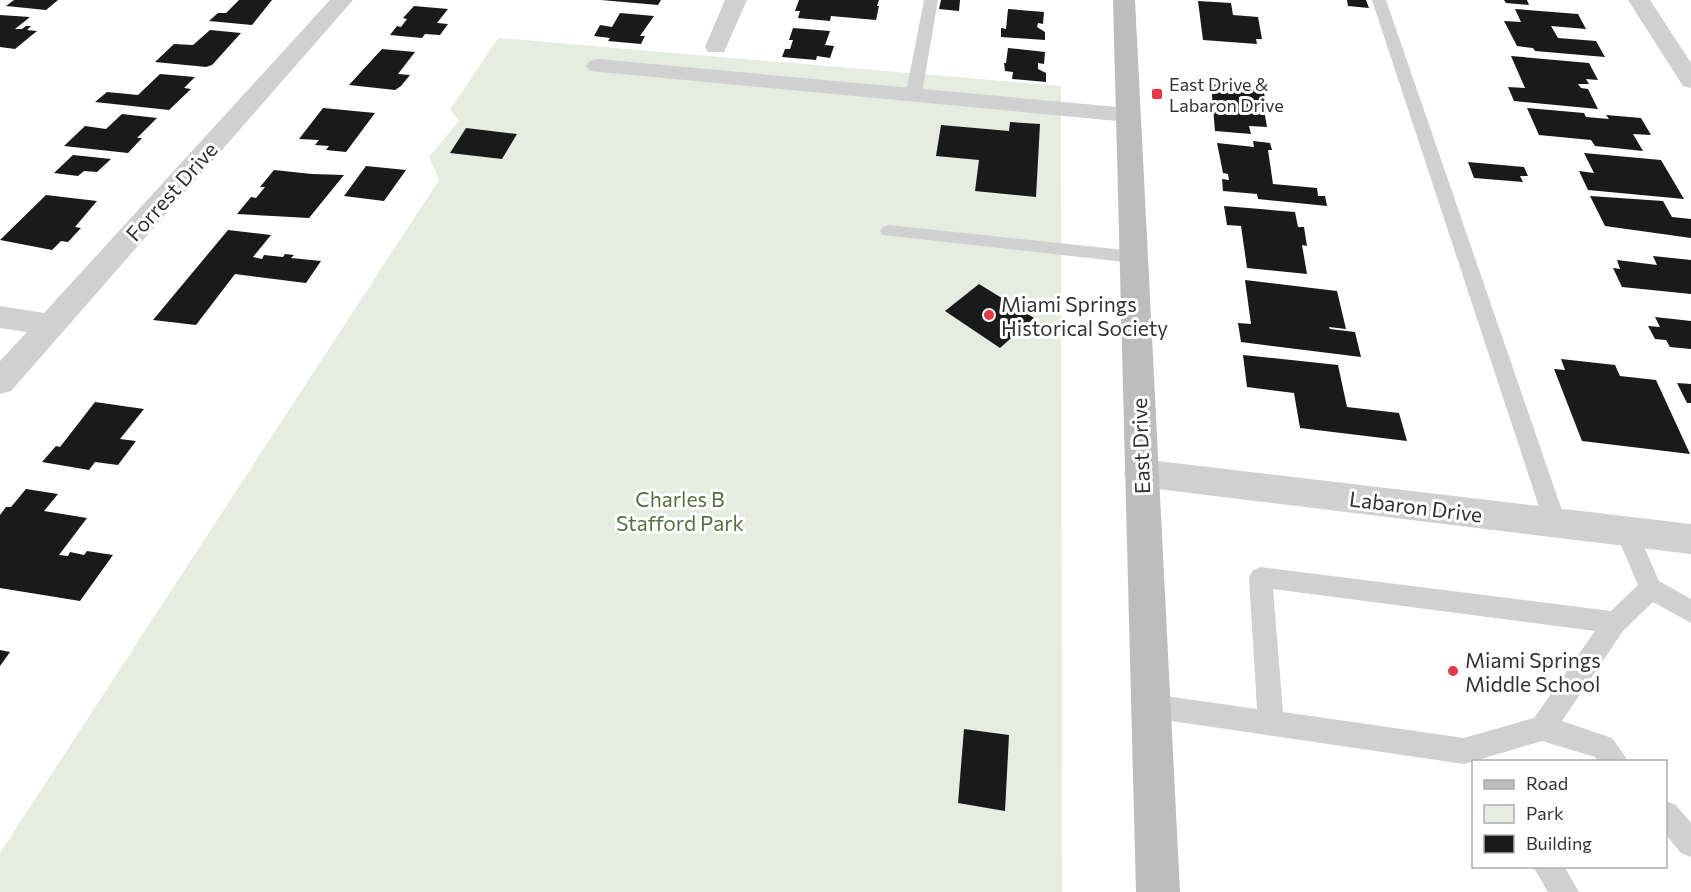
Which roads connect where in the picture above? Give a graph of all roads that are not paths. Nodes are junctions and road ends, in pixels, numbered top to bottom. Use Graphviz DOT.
graph roads {
  1 [pos="342,0"];
  2 [pos="736,0"];
  3 [pos="931,0"];
  4 [pos="1124,0"];
  5 [pos="1379,0"];
  6 [pos="1639,0"];
  7 [pos="716,47"];
  8 [pos="598,66"];
  9 [pos="1691,81"];
  10 [pos="914,93"];
  11 [pos="1128,114"];
  12 [pos="889,231"];
  13 [pos="1134,257"];
  14 [pos="0,317"];
  15 [pos="52,325"];
  16 [pos="0,382"];
  17 [pos="1141,473"];
  18 [pos="1555,522"];
  19 [pos="1626,531"];
  20 [pos="1691,538"];
  21 [pos="1651,588"];
  22 [pos="1691,612"];
  23 [pos="1615,623"];
  24 [pos="1150,706"];
  25 [pos="1271,723"];
  26 [pos="1542,728"];
  27 [pos="1469,758"];
  28 [pos="1614,760"];
  29 [pos="1667,817"];
  30 [pos="1691,843"];
  31 [pos="1548,868"];
  32 [pos="1158,892"];
  33 [pos="1565,892"];
  1 -- 15 [label="street, Forrest Drive"];
  2 -- 7 [label="street"];
  3 -- 10 [label="lane"];
  4 -- 11 [label="street, East Drive"];
  5 -- 18 [label="lane"];
  6 -- 9 [label="street"];
  8 -- 10 [label="street"];
  10 -- 11 [label="street"];
  11 -- 13 [label="street, East Drive"];
  12 -- 13 [label="lane"];
  13 -- 17 [label="street, East Drive"];
  14 -- 15 [label="street"];
  15 -- 16 [label="street, Forrest Drive"];
  17 -- 18 [label="street, Labaron Drive"];
  17 -- 24 [label="street, East Drive"];
  18 -- 19 [label="street, Labaron Drive"];
  19 -- 20 [label="street, Labaron Drive"];
  19 -- 21 [label="lane"];
  21 -- 22 [label="lane"];
  21 -- 23 [label="lane"];
  23 -- 25 [label="lane"];
  23 -- 26 [label="lane"];
  24 -- 25 [label="lane"];
  24 -- 32 [label="street, East Drive"];
  25 -- 27 [label="lane"];
  26 -- 27 [label="lane"];
  26 -- 28 [label="lane"];
  29 -- 30 [label="lane"];
  31 -- 33 [label="lane"];
}
